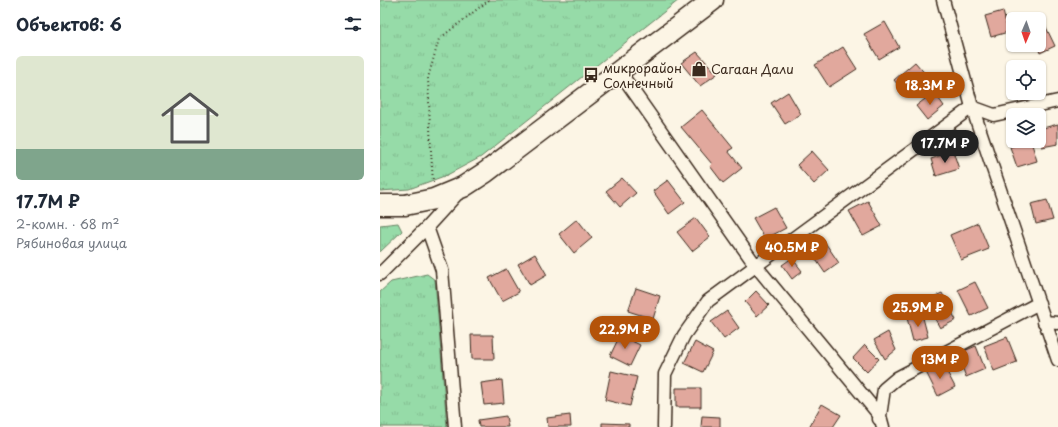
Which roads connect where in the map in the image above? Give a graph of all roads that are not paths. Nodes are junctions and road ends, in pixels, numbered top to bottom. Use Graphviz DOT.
graph roads {
  1 [pos="713,0"];
  2 [pos="943,0"];
  3 [pos="619,71"];
  4 [pos="1058,101"];
  5 [pos="972,106"];
  6 [pos="463,187"];
  7 [pos="380,205"];
  8 [pos="427,227"];
  9 [pos="756,266"];
  10 [pos="380,274"];
  11 [pos="1039,303"];
  12 [pos="1044,322"];
  13 [pos="1058,323"];
  14 [pos="1058,360"];
  15 [pos="880,423"];
  16 [pos="455,427"];
  17 [pos="664,427"];
  1 -- 3 [label="main road"];
  2 -- 5 [label="street"];
  3 -- 6 [label="main road"];
  3 -- 9 [label="street"];
  4 -- 5 [label="street"];
  5 -- 9 [label="street"];
  5 -- 11 [label="street"];
  6 -- 7 [label="main road"];
  6 -- 8 [label="street"];
  8 -- 10 [label="street"];
  8 -- 16 [label="street"];
  9 -- 15 [label="street"];
  9 -- 17 [label="street"];
  11 -- 12 [label="street"];
  11 -- 15 [label="street"];
  12 -- 13 [label="street"];
  12 -- 14 [label="street"];
}
